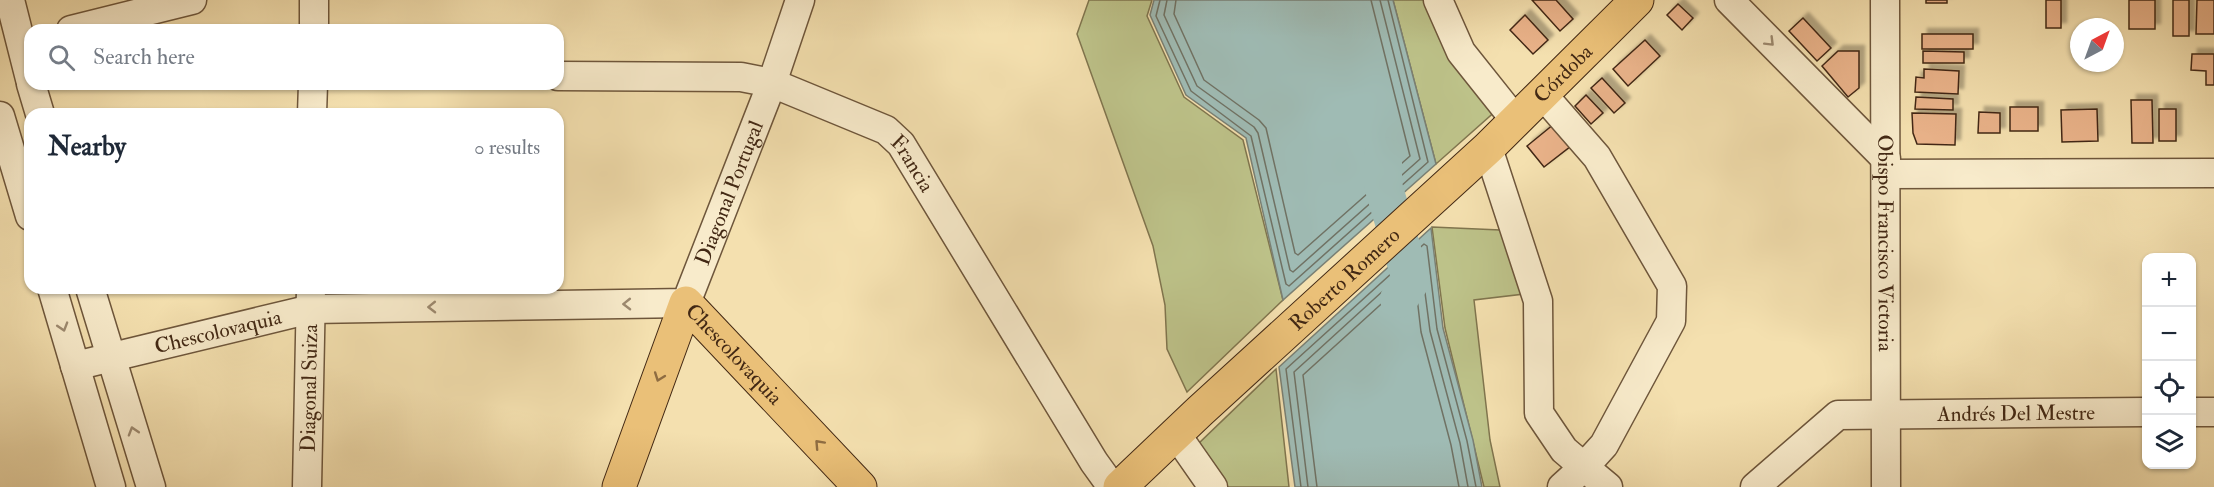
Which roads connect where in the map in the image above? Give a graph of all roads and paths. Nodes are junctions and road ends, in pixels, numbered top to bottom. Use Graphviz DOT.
graph roads {
  1 [pos="10,0"];
  2 [pos="192,0"];
  3 [pos="314,0"];
  4 [pos="800,0"];
  5 [pos="1438,0"];
  6 [pos="1637,0"];
  7 [pos="1729,0"];
  8 [pos="1885,0"];
  9 [pos="95,24"];
  10 [pos="314,24"];
  11 [pos="17,43"];
  12 [pos="24,62"];
  13 [pos="564,76"];
  14 [pos="772,83"];
  15 [pos="33,90"];
  16 [pos="313,90"];
  17 [pos="1543,95"];
  18 [pos="38,108"];
  19 [pos="312,108"];
  20 [pos="0,116"];
  21 [pos="1516,121"];
  22 [pos="1488,148"];
  23 [pos="1886,167"];
  24 [pos="2214,173"];
  25 [pos="24,196"];
  26 [pos="54,294"];
  27 [pos="92,294"];
  28 [pos="311,298"];
  29 [pos="686,303"];
  30 [pos="110,356"];
  31 [pos="75,366"];
  32 [pos="2142,412"];
  33 [pos="2196,412"];
  34 [pos="2214,412"];
  35 [pos="1884,414"];
  36 [pos="1176,434"];
  37 [pos="1584,467"];
  38 [pos="111,487"];
  39 [pos="151,487"];
  40 [pos="307,487"];
  41 [pos="619,487"];
  42 [pos="860,487"];
  43 [pos="1112,487"];
  44 [pos="1120,487"];
  45 [pos="1213,487"];
  46 [pos="1562,487"];
  47 [pos="1608,487"];
  48 [pos="1755,487"];
  49 [pos="1886,487"];
  1 -- 11 [label="street"];
  2 -- 9 [label="street"];
  3 -- 10 [label="street"];
  4 -- 14 [label="street, Diagonal Portugal"];
  5 -- 21 [label="street"];
  6 -- 17 [label="main road, Córdoba"];
  7 -- 23 [label="street, one-way"];
  8 -- 23 [label="street, Obispo Francisco Victoria"];
  11 -- 12 [label="street"];
  13 -- 14 [label="street, Francia"];
  14 -- 29 [label="street, Diagonal Portugal"];
  14 -- 43 [label="street, Francia"];
  15 -- 18 [label="street"];
  16 -- 19 [label="street"];
  17 -- 21 [label="main road, Córdoba"];
  17 -- 37 [label="street"];
  20 -- 25 [label="street"];
  21 -- 22 [label="main road, Córdoba"];
  22 -- 36 [label="main road, Roberto Romero"];
  22 -- 37 [label="street"];
  23 -- 24 [label="street"];
  23 -- 35 [label="street, Obispo Francisco Victoria"];
  26 -- 31 [label="street, one-way"];
  27 -- 30 [label="street"];
  29 -- 28 [label="street, Chescolovaquia, one-way"];
  28 -- 30 [label="street, Chescolovaquia"];
  28 -- 40 [label="street, Diagonal Suiza"];
  29 -- 41 [label="main road, Diagonal Portugal, one-way"];
  42 -- 29 [label="main road, Chescolovaquia, one-way"];
  30 -- 31 [label="street, Chescolovaquia"];
  39 -- 30 [label="street, one-way"];
  31 -- 38 [label="street"];
  32 -- 35 [label="street, Andrés Del Mestre"];
  33 -- 34 [label="street"];
  35 -- 48 [label="street, Andrés Del Mestre"];
  35 -- 49 [label="street, Obispo Francisco Victoria"];
  36 -- 44 [label="main road, Roberto Romero"];
  36 -- 45 [label="street"];
  37 -- 46 [label="street"];
  37 -- 47 [label="street"];
}
